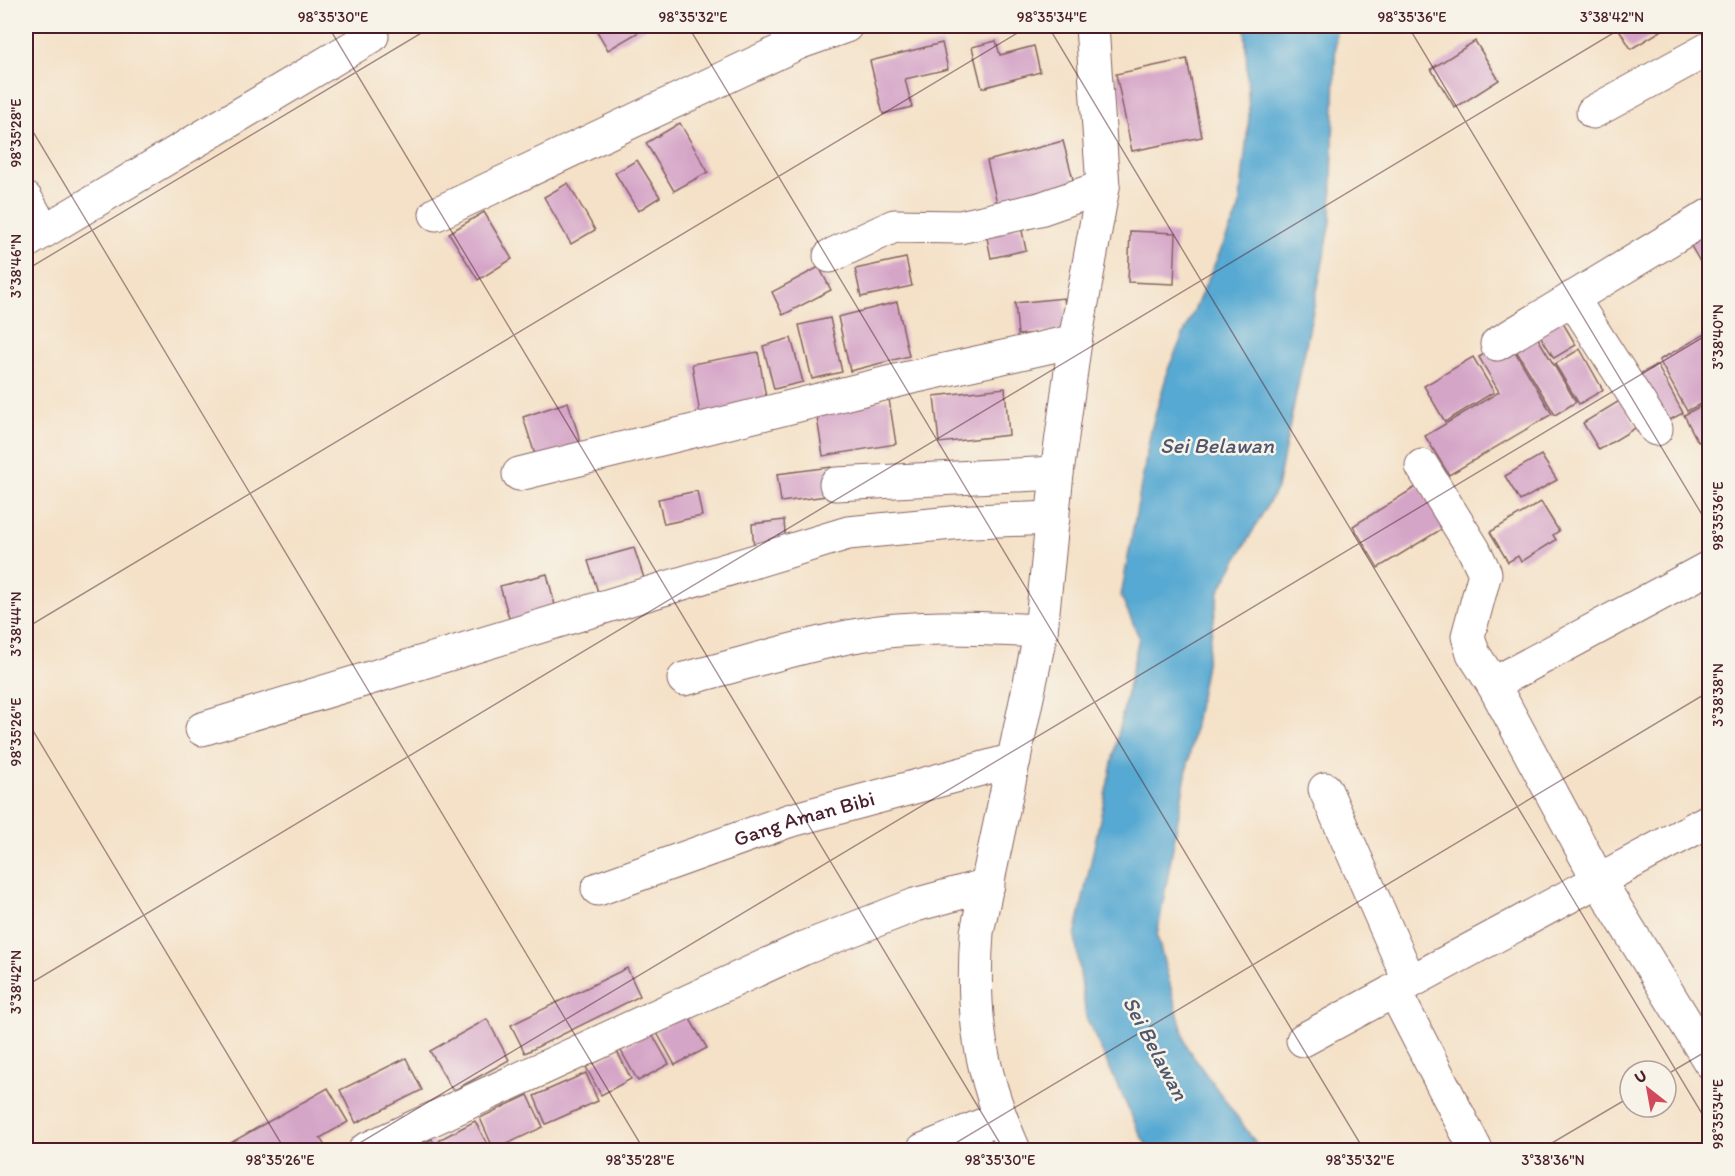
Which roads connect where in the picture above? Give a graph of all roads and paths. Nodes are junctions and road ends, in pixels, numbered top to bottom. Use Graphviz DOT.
graph roads {
  1 [pos="846,26"];
  2 [pos="1092,26"];
  3 [pos="372,36"];
  4 [pos="1710,48"];
  5 [pos="1593,112"];
  6 [pos="1103,187"];
  7 [pos="26,199"];
  8 [pos="436,214"];
  9 [pos="1710,215"];
  10 [pos="35,236"];
  11 [pos="830,256"];
  12 [pos="1572,298"];
  13 [pos="1075,340"];
  14 [pos="1497,344"];
  15 [pos="1656,429"];
  16 [pos="1422,466"];
  17 [pos="1057,473"];
  18 [pos="519,474"];
  19 [pos="836,484"];
  20 [pos="1053,518"];
  21 [pos="1710,567"];
  22 [pos="1041,631"];
  23 [pos="684,679"];
  24 [pos="1493,684"];
  25 [pos="202,729"];
  26 [pos="1014,760"];
  27 [pos="1325,789"];
  28 [pos="1710,820"];
  29 [pos="1599,881"];
  30 [pos="988,885"];
  31 [pos="598,889"];
  32 [pos="1402,986"];
  33 [pos="1303,1040"];
  34 [pos="1710,1062"];
  35 [pos="1000,1118"];
  36 [pos="365,1150"];
  37 [pos="924,1150"];
  38 [pos="1014,1150"];
  39 [pos="1476,1150"];
  1 -- 8 [label="street"];
  2 -- 6 [label="street"];
  3 -- 10 [label="street"];
  4 -- 5 [label="street"];
  6 -- 11 [label="street"];
  6 -- 13 [label="street"];
  7 -- 10 [label="street"];
  9 -- 12 [label="street"];
  12 -- 14 [label="street"];
  12 -- 15 [label="street"];
  13 -- 17 [label="street"];
  13 -- 18 [label="street"];
  16 -- 24 [label="street"];
  17 -- 19 [label="street"];
  17 -- 20 [label="street"];
  20 -- 22 [label="street"];
  20 -- 25 [label="street"];
  21 -- 24 [label="street"];
  22 -- 23 [label="street"];
  22 -- 26 [label="street"];
  24 -- 29 [label="street"];
  26 -- 30 [label="street"];
  26 -- 31 [label="street, Gang Aman Bibi"];
  27 -- 32 [label="street"];
  28 -- 29 [label="street"];
  29 -- 32 [label="street"];
  29 -- 34 [label="street"];
  30 -- 35 [label="street"];
  30 -- 36 [label="street"];
  32 -- 33 [label="street"];
  32 -- 39 [label="street"];
  35 -- 37 [label="street"];
  35 -- 38 [label="street"];
}
